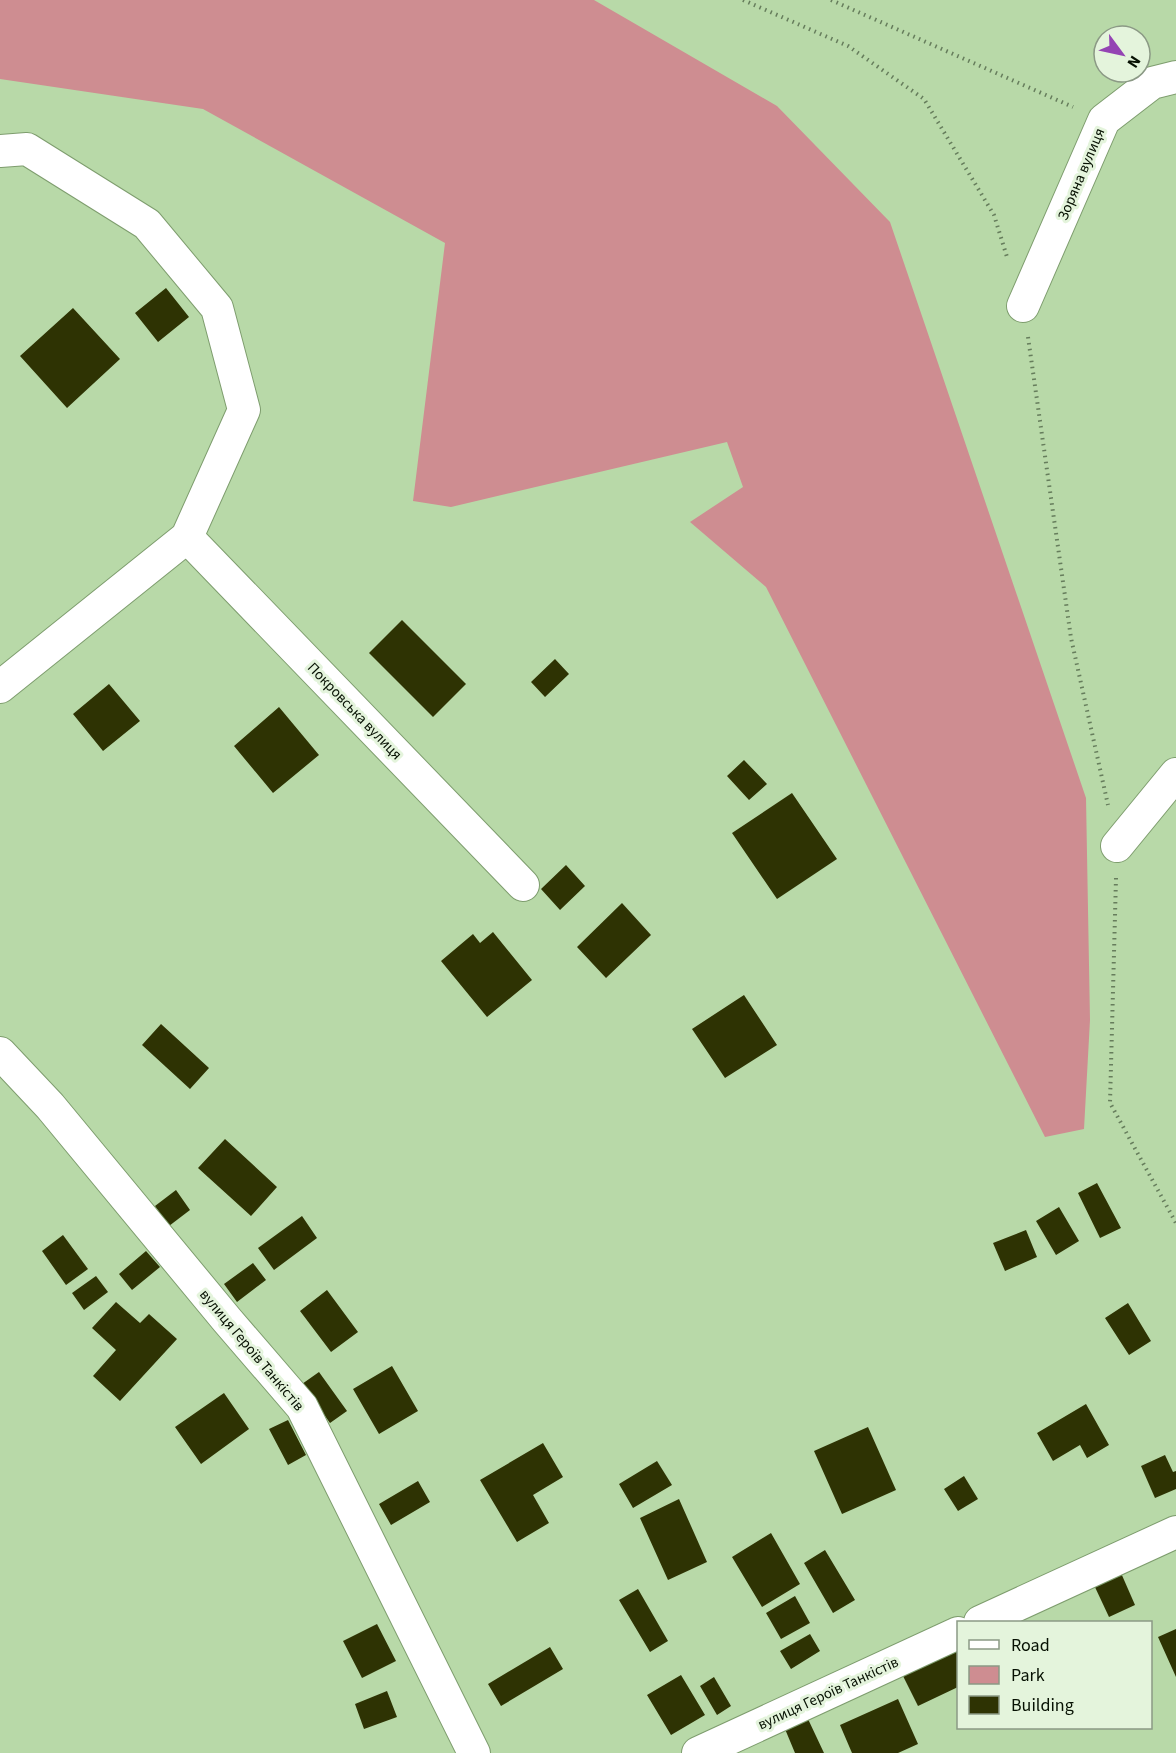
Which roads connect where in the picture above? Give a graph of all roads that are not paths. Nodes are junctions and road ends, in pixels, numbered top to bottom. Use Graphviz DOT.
graph roads {
  1 [pos="1176,77"];
  2 [pos="14,150"];
  3 [pos="1023,306"];
  4 [pos="187,537"];
  5 [pos="0,687"];
  6 [pos="1176,774"];
  7 [pos="1117,846"];
  8 [pos="523,885"];
  9 [pos="0,1053"];
  10 [pos="1176,1532"];
  11 [pos="984,1621"];
  12 [pos="957,1633"];
  13 [pos="474,1753"];
  14 [pos="698,1753"];
  1 -- 3 [label="street, Зоряна вулиця"];
  2 -- 4 [label="street"];
  4 -- 5 [label="street"];
  4 -- 8 [label="street, Покровська вулиця"];
  6 -- 7 [label="street"];
  9 -- 13 [label="street, вулиця Героїв Танкістів"];
  10 -- 11 [label="street"];
  12 -- 14 [label="street, вулиця Героїв Танкістів"];
}
